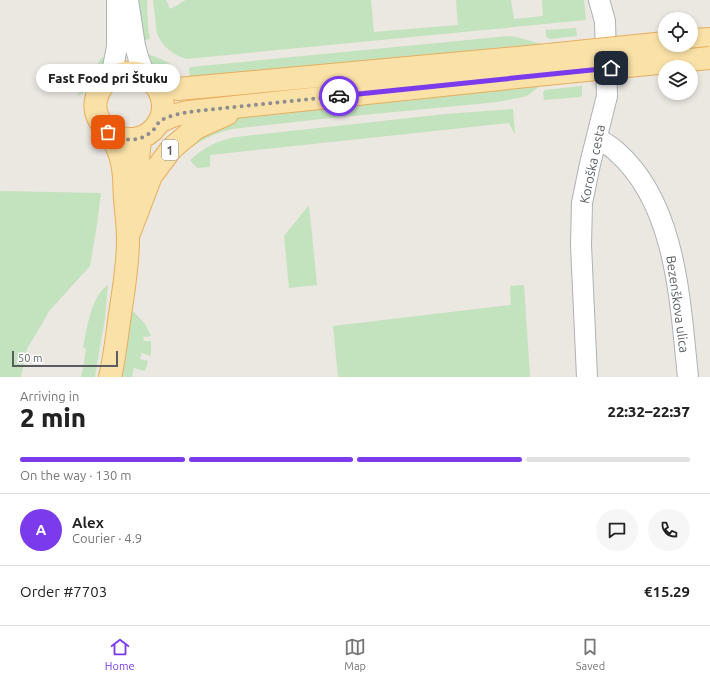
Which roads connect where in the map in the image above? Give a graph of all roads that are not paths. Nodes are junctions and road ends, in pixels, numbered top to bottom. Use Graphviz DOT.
graph roads {
  1 [pos="118,0"];
  2 [pos="128,0"];
  3 [pos="599,0"];
  4 [pos="710,39"];
  5 [pos="698,40"];
  6 [pos="658,44"];
  7 [pos="710,58"];
  8 [pos="547,65"];
  9 [pos="111,77"];
  10 [pos="151,81"];
  11 [pos="255,104"];
  12 [pos="159,122"];
  13 [pos="108,132"];
  14 [pos="140,138"];
  15 [pos="597,138"];
  16 [pos="128,237"];
  17 [pos="110,377"];
  18 [pos="587,377"];
  19 [pos="688,377"];
  1 -- 9 [label="street"];
  2 -- 10 [label="street"];
  3 -- 15 [label="street, Koroška cesta"];
  4 -- 5 [label="main road"];
  6 -- 8 [label="main road, 1, bridge"];
  7 -- 8 [label="main road, 1, bridge"];
  8 -- 10 [label="main road, 1"];
  8 -- 11 [label="main road, 1"];
  9 -- 10 [label="main road, 1"];
  9 -- 13 [label="main road, 1"];
  10 -- 12 [label="main road"];
  11 -- 12 [label="main road, 1"];
  11 -- 16 [label="main road, 1"];
  12 -- 14 [label="main road, 1"];
  13 -- 14 [label="main road"];
  13 -- 16 [label="main road, 1"];
  14 -- 16 [label="main road, 1"];
  15 -- 18 [label="street, Koroška cesta"];
  15 -- 19 [label="street, Bezenškova ulica"];
  16 -- 17 [label="main road, 1"];
}
